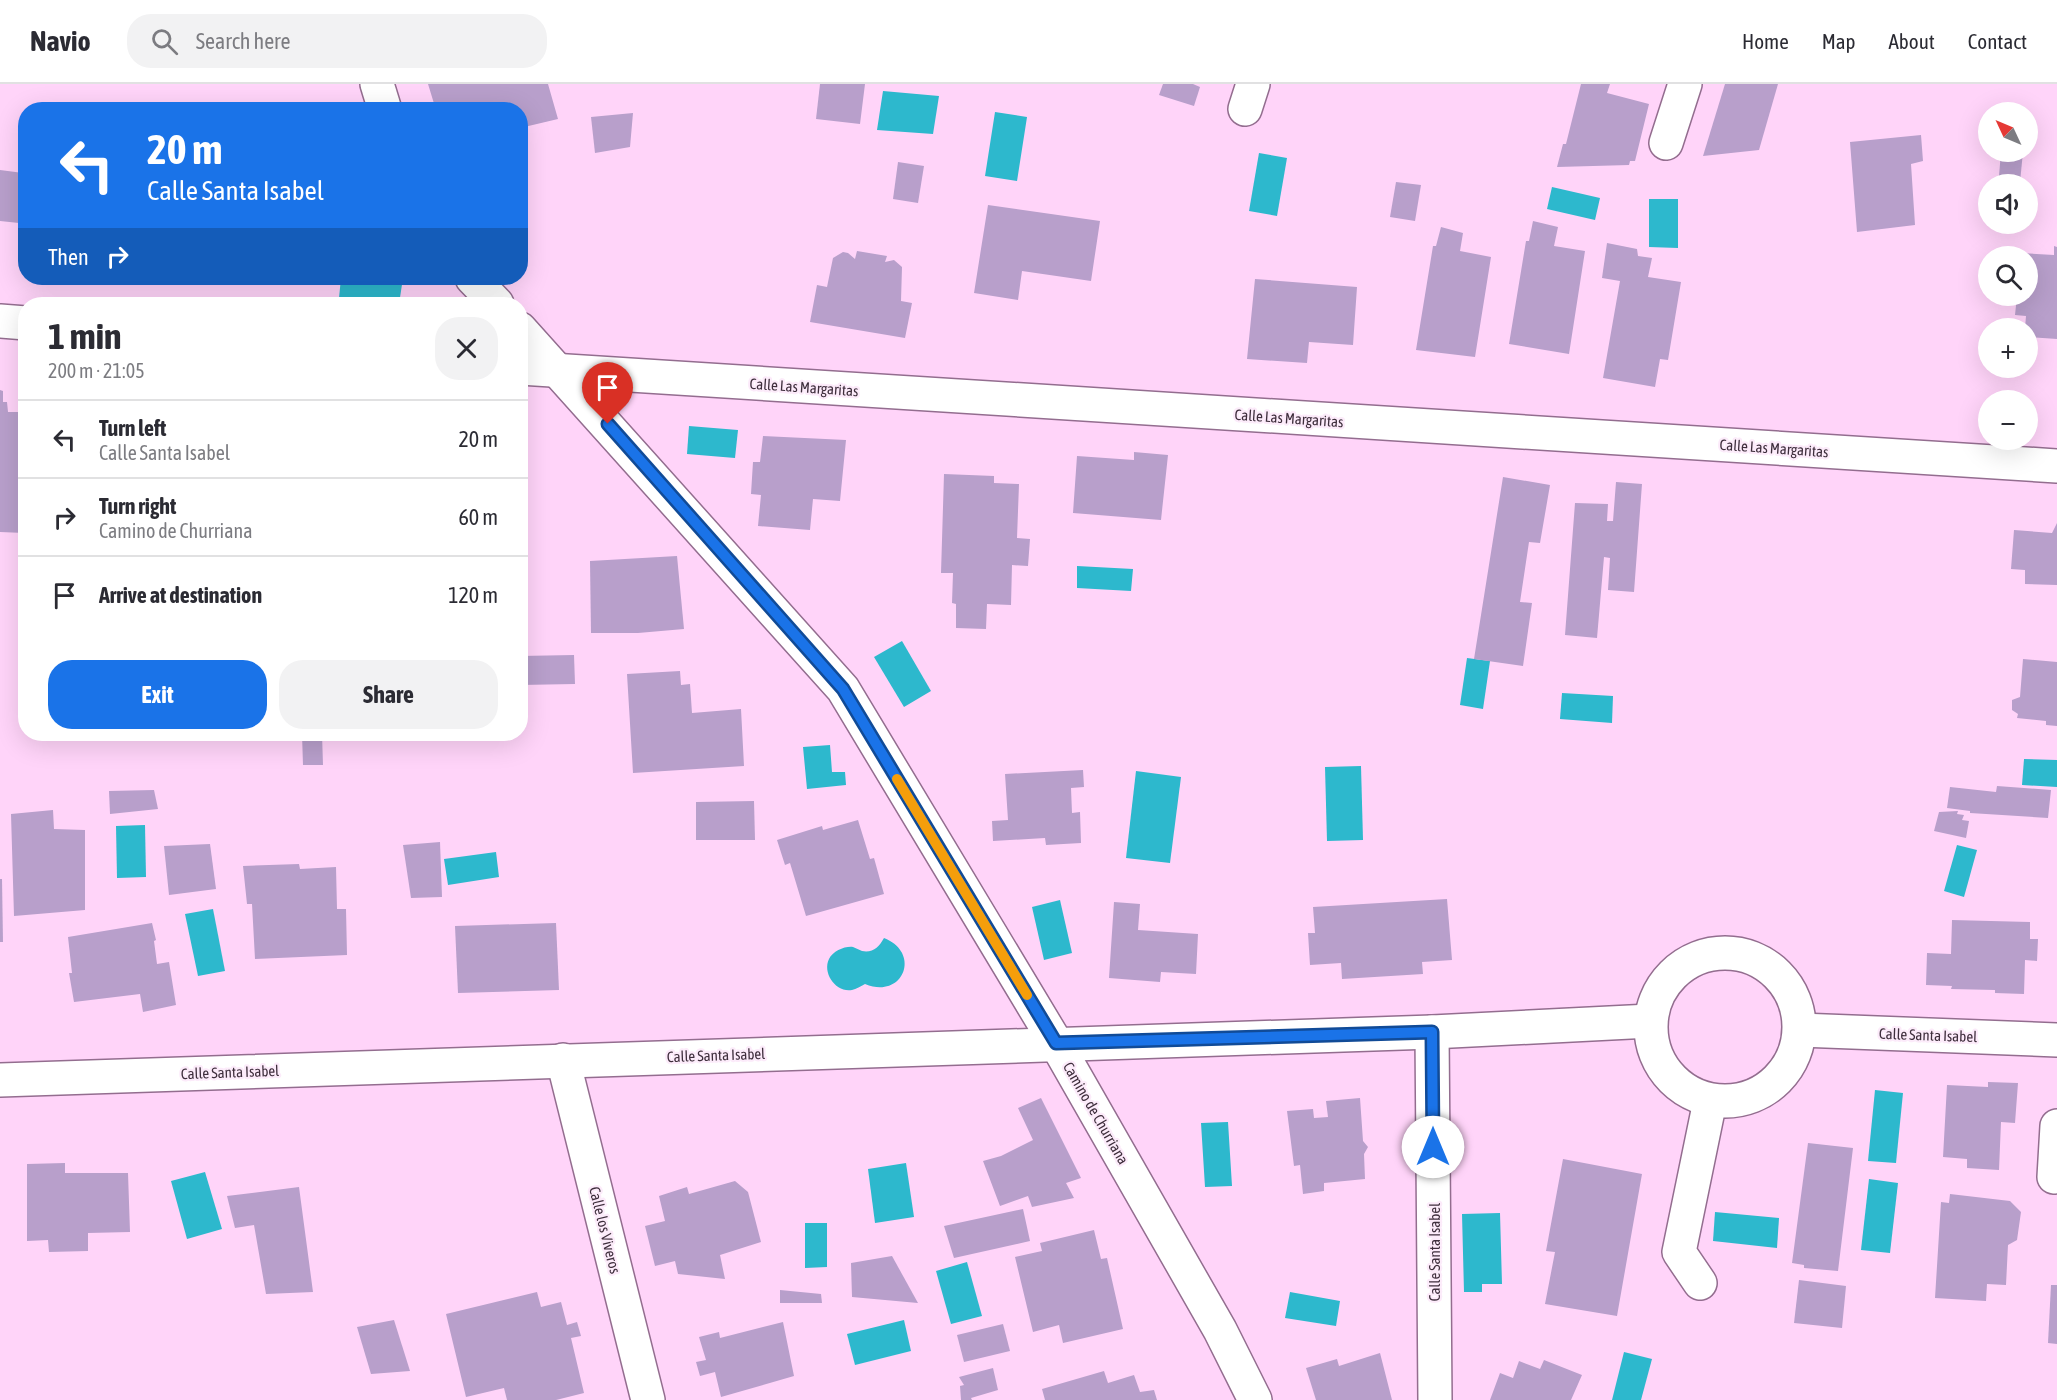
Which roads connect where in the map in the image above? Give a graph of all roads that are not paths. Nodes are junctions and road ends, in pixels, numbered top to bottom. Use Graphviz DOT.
graph roads {
  1 [pos="377,84"];
  2 [pos="1685,84"];
  3 [pos="383,102"];
  4 [pos="1666,143"];
  5 [pos="479,285"];
  6 [pos="490,297"];
  7 [pos="0,321"];
  8 [pos="18,322"];
  9 [pos="528,338"];
  10 [pos="528,369"];
  11 [pos="560,372"];
  12 [pos="2057,466"];
  13 [pos="1650,1021"];
  14 [pos="1800,1030"];
  15 [pos="1432,1032"];
  16 [pos="2057,1040"];
  17 [pos="1056,1043"];
  18 [pos="563,1060"];
  19 [pos="0,1080"];
  20 [pos="1710,1101"];
  21 [pos="2057,1126"];
  22 [pos="2054,1177"];
  23 [pos="1700,1283"];
  24 [pos="648,1400"];
  25 [pos="1255,1400"];
  26 [pos="1435,1400"];
  1 -- 3 [label="street"];
  2 -- 4 [label="street"];
  5 -- 6 [label="street"];
  7 -- 8 [label="street"];
  9 -- 11 [label="street, Camino de Churriana"];
  10 -- 11 [label="street, Calle Las Margaritas"];
  11 -- 12 [label="street, Calle Las Margaritas"];
  11 -- 17 [label="street, Camino de Churriana"];
  13 -- 14 [label="street"];
  13 -- 15 [label="street, Calle Santa Isabel"];
  13 -- 20 [label="street"];
  14 -- 16 [label="street, Calle Santa Isabel"];
  14 -- 20 [label="street"];
  15 -- 17 [label="street, Calle Santa Isabel"];
  15 -- 26 [label="street, Calle Santa Isabel"];
  17 -- 18 [label="street, Calle Santa Isabel"];
  17 -- 25 [label="street, Camino de Churriana"];
  18 -- 19 [label="street, Calle Santa Isabel"];
  18 -- 24 [label="street, Calle los Viveros"];
  20 -- 23 [label="street"];
  21 -- 22 [label="street"];
}
